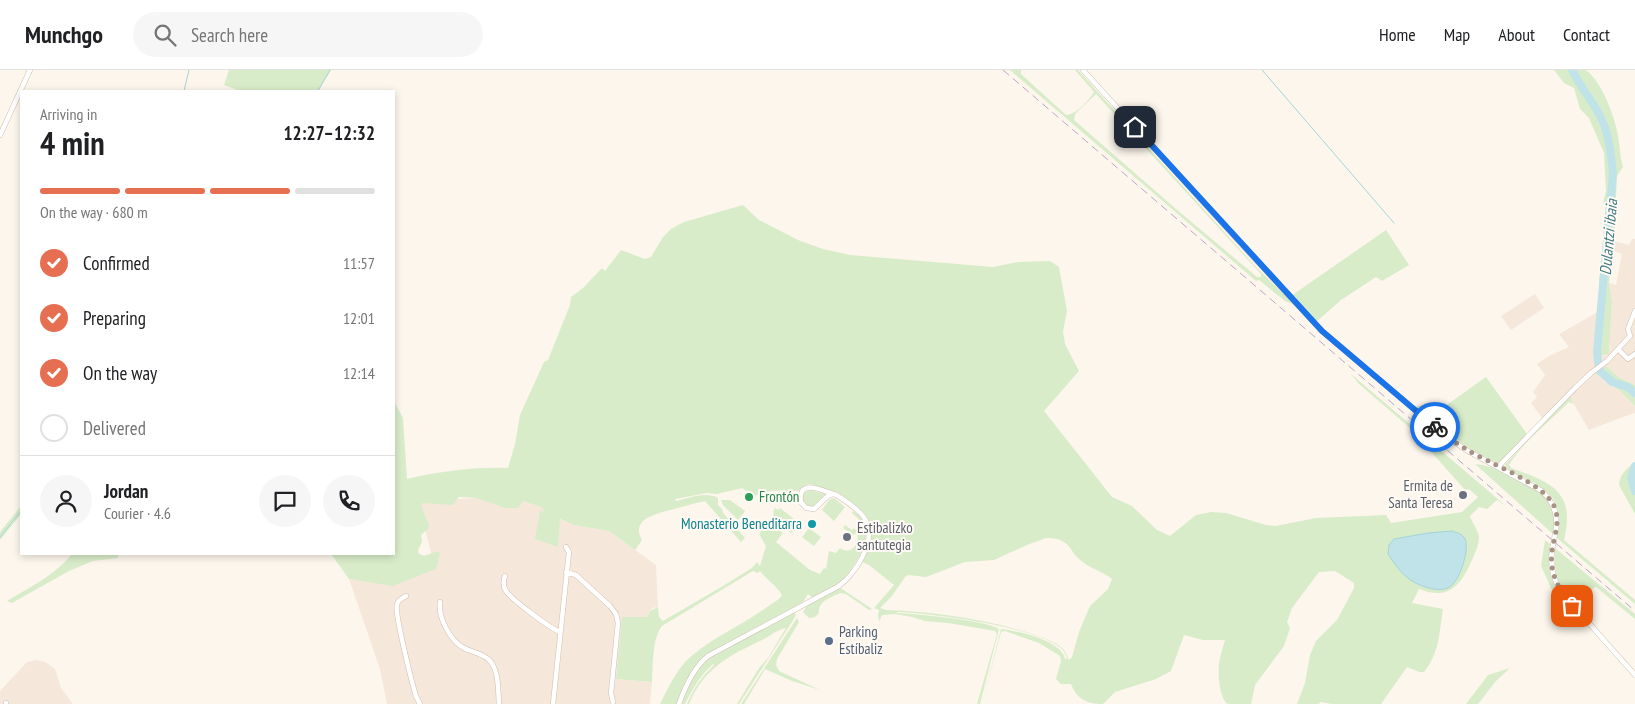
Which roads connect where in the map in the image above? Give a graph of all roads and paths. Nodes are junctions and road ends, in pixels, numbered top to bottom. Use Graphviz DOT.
graph roads {
  1 [pos="30,70"];
  2 [pos="1083,70"];
  3 [pos="21,90"];
  4 [pos="20,92"];
  5 [pos="0,135"];
  6 [pos="1635,312"];
  7 [pos="1632,336"];
  8 [pos="1618,349"];
  9 [pos="1635,354"];
  10 [pos="1498,467"];
  11 [pos="833,494"];
  12 [pos="566,547"];
  13 [pos="566,572"];
  14 [pos="505,576"];
  15 [pos="406,596"];
  16 [pos="440,602"];
  17 [pos="560,632"];
  18 [pos="1635,675"];
  19 [pos="612,703"];
  20 [pos="420,704"];
  21 [pos="499,704"];
  22 [pos="553,704"];
  23 [pos="620,704"];
  24 [pos="679,704"];
  1 -- 3 [label="street"];
  2 -- 10 [label="street"];
  4 -- 5 [label="street"];
  6 -- 7 [label="street"];
  7 -- 8 [label="street"];
  8 -- 9 [label="street"];
  8 -- 10 [label="street"];
  10 -- 18 [label="street, bridge"];
  11 -- 11 [label="street"];
  11 -- 24 [label="street"];
  12 -- 13 [label="street"];
  13 -- 17 [label="street"];
  13 -- 19 [label="street"];
  14 -- 17 [label="street"];
  15 -- 20 [label="street"];
  16 -- 21 [label="street"];
  17 -- 22 [label="street"];
  19 -- 23 [label="street"];
}
